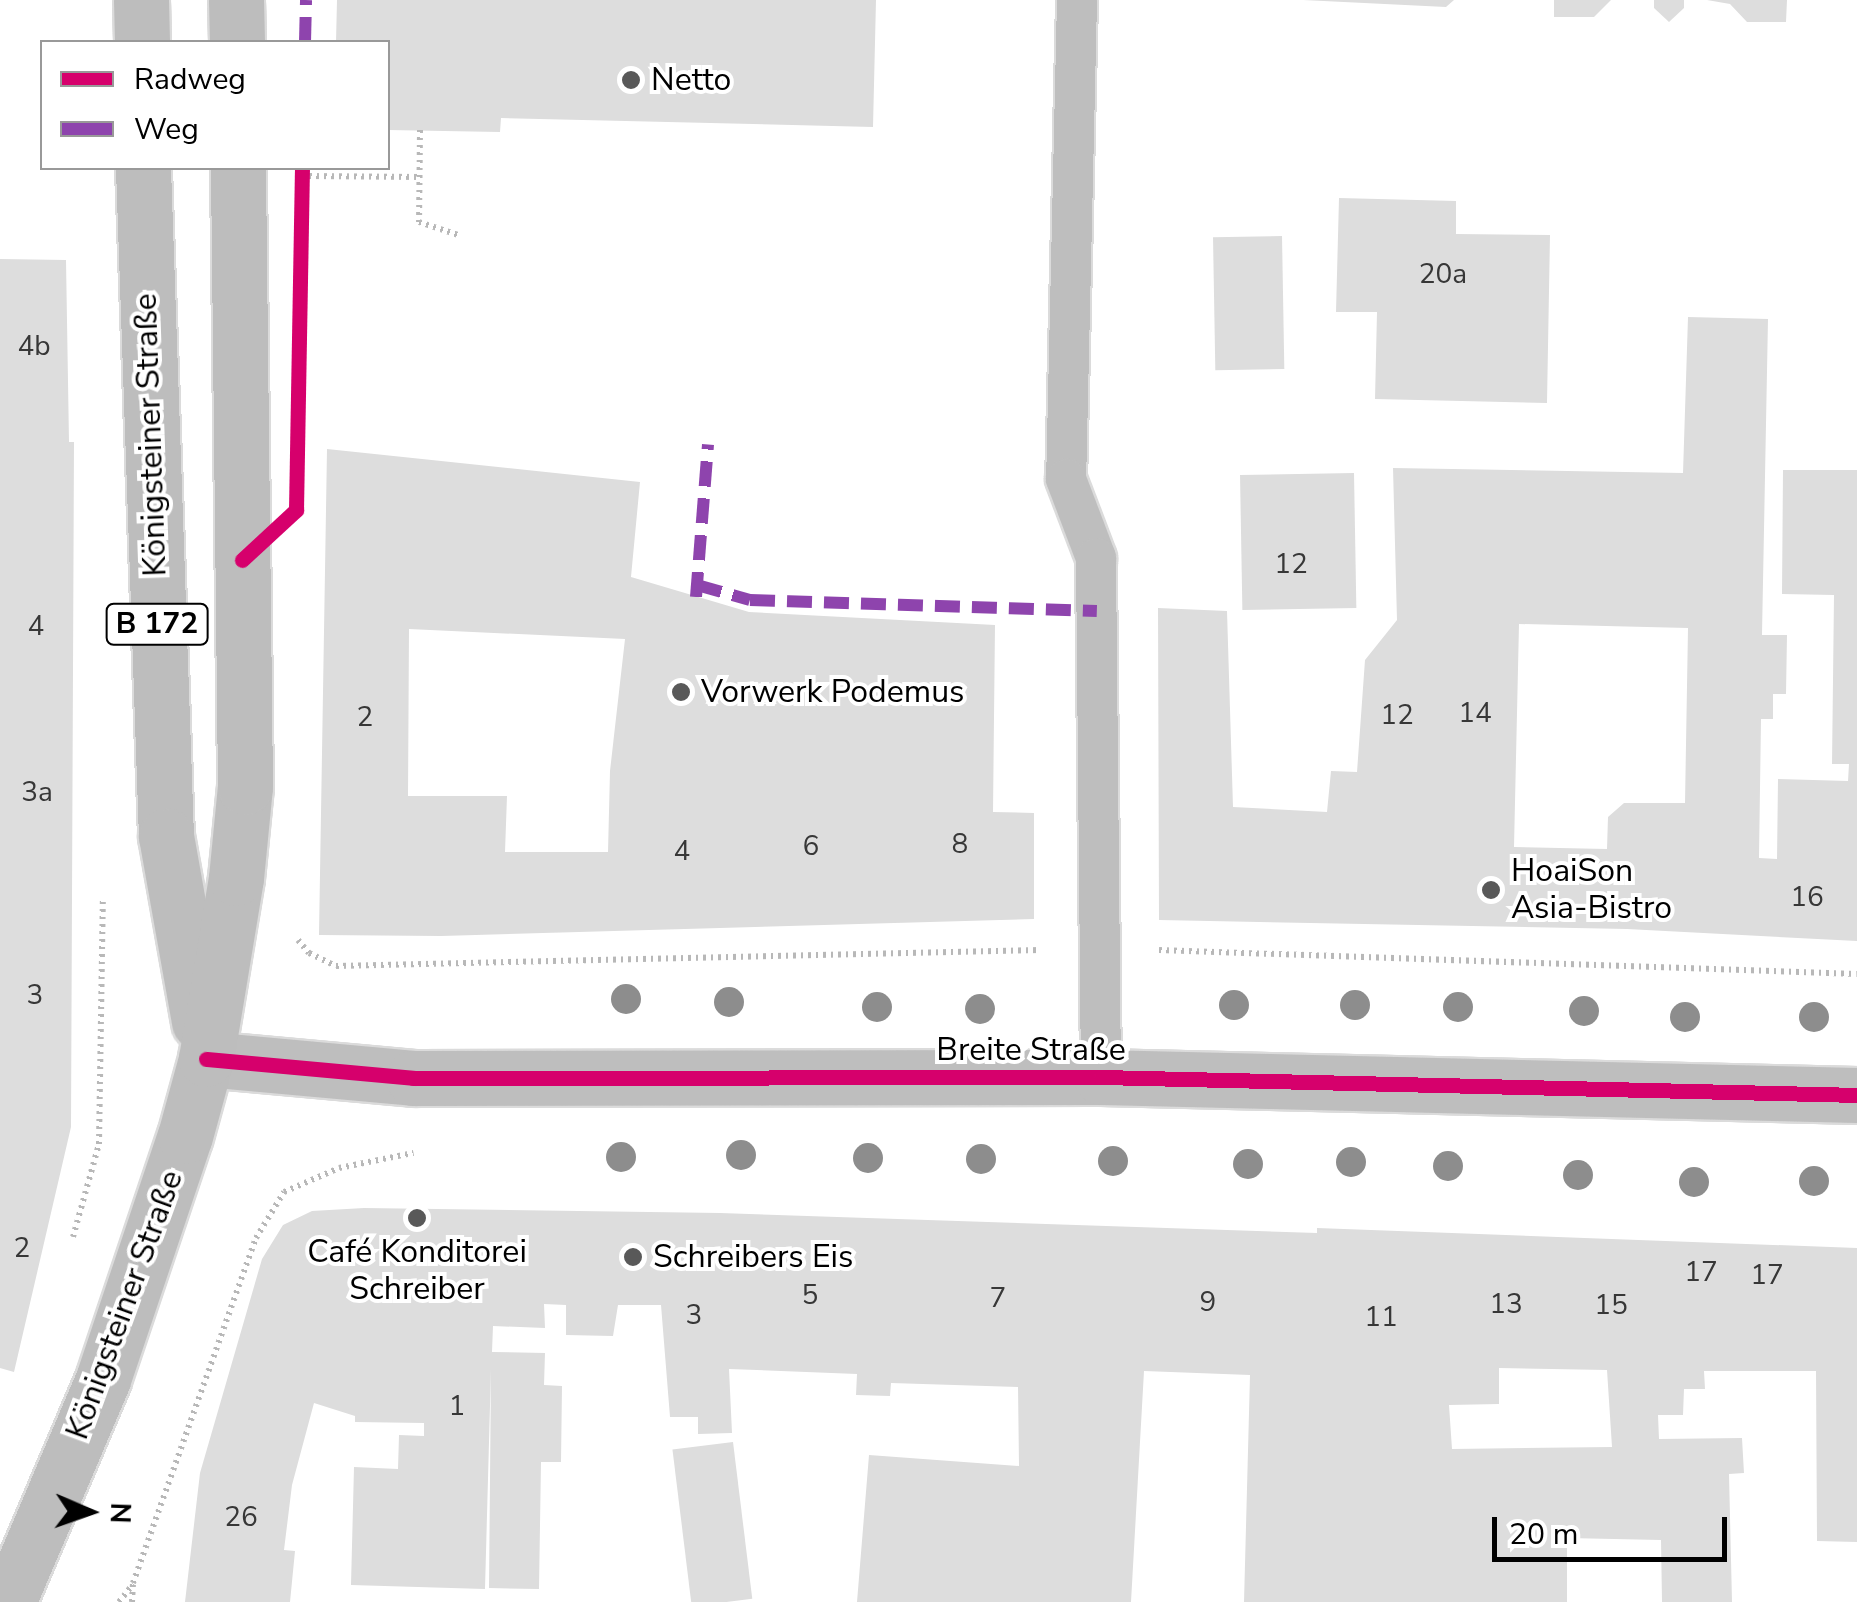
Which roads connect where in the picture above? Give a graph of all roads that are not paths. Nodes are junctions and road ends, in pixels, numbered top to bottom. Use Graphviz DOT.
graph roads {
  1 [pos="141,0"];
  2 [pos="236,0"];
  3 [pos="1076,0"];
  4 [pos="142,40"];
  5 [pos="237,40"];
  6 [pos="143,170"];
  7 [pos="238,170"];
  8 [pos="206,1059"];
  9 [pos="1101,1077"];
  10 [pos="1857,1095"];
  11 [pos="8,1602"];
  1 -- 4 [label="main road"];
  2 -- 5 [label="main road"];
  3 -- 9 [label="lane"];
  6 -- 8 [label="main road, Königsteiner Straße / B 172"];
  7 -- 8 [label="main road, Königsteiner Straße / B 172"];
  8 -- 9 [label="street, Breite Straße"];
  8 -- 11 [label="main road, Königsteiner Straße / B 172"];
  9 -- 10 [label="street, Breite Straße"];
}
